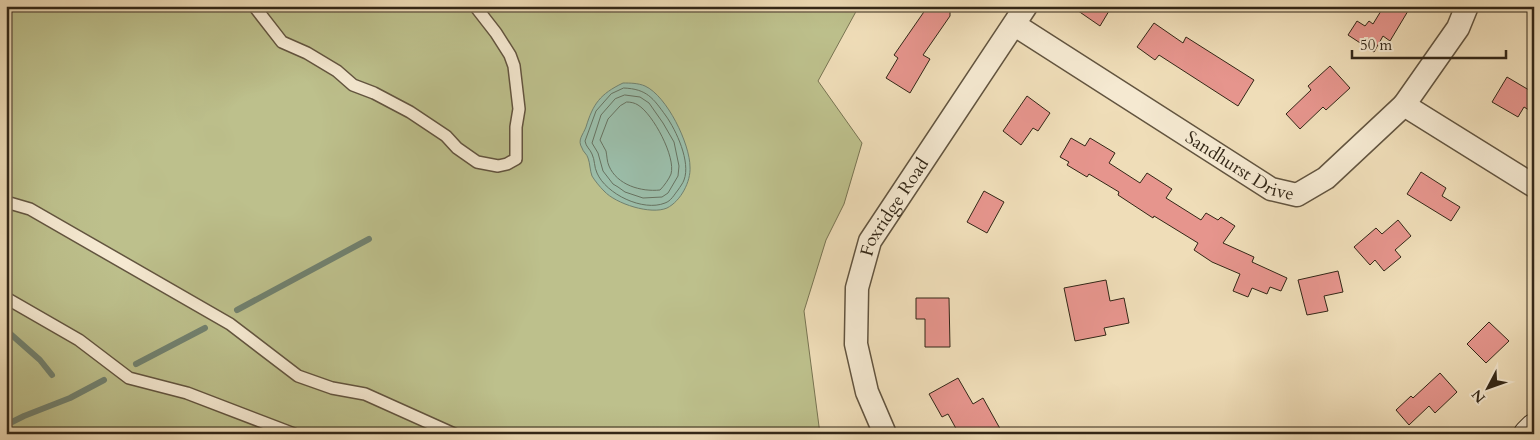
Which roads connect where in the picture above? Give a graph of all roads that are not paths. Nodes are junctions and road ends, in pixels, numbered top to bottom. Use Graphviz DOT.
graph roads {
  1 [pos="254,6"];
  2 [pos="475,6"];
  3 [pos="1026,6"];
  4 [pos="1467,6"];
  5 [pos="1015,25"];
  6 [pos="1404,105"];
  7 [pos="1534,186"];
  8 [pos="6,202"];
  9 [pos="6,298"];
  10 [pos="1534,428"];
  11 [pos="294,434"];
  12 [pos="454,434"];
  13 [pos="885,434"];
  14 [pos="1528,434"];
  1 -- 2 [label="lane"];
  3 -- 5 [label="street, Foxridge Road"];
  4 -- 6 [label="street, Sandhurst Drive"];
  5 -- 6 [label="street, Sandhurst Drive"];
  5 -- 13 [label="street, Foxridge Road"];
  6 -- 7 [label="street"];
  8 -- 12 [label="lane"];
  9 -- 11 [label="lane"];
  10 -- 14 [label="main road"];
}
